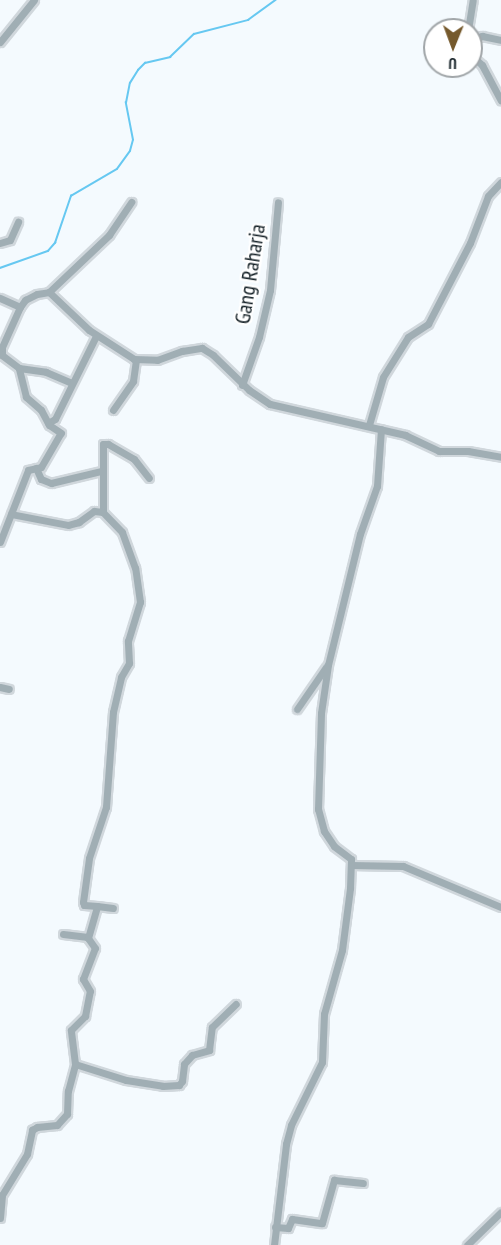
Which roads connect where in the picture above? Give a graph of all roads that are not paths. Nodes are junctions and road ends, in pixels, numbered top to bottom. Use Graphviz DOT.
graph roads {
  1 [pos="34,0"];
  2 [pos="473,0"];
  3 [pos="470,18"];
  4 [pos="483,36"];
  5 [pos="501,40"];
  6 [pos="0,42"];
  7 [pos="483,67"];
  8 [pos="501,100"];
  9 [pos="501,182"];
  10 [pos="131,202"];
  11 [pos="278,202"];
  12 [pos="18,222"];
  13 [pos="0,243"];
  14 [pos="49,292"];
  15 [pos="0,297"];
  16 [pos="20,307"];
  17 [pos="96,336"];
  18 [pos="136,360"];
  19 [pos="19,368"];
  20 [pos="72,383"];
  21 [pos="242,385"];
  22 [pos="113,410"];
  23 [pos="48,423"];
  24 [pos="369,425"];
  25 [pos="381,429"];
  26 [pos="501,457"];
  27 [pos="36,468"];
  28 [pos="102,471"];
  29 [pos="149,478"];
  30 [pos="103,512"];
  31 [pos="11,514"];
  32 [pos="0,542"];
  33 [pos="328,665"];
  34 [pos="0,687"];
  35 [pos="9,689"];
  36 [pos="297,709"];
  37 [pos="351,865"];
  38 [pos="97,906"];
  39 [pos="501,907"];
  40 [pos="112,908"];
  41 [pos="63,934"];
  42 [pos="88,937"];
  43 [pos="236,1004"];
  44 [pos="75,1064"];
  45 [pos="363,1184"];
  46 [pos="501,1212"];
  47 [pos="0,1218"];
  48 [pos="275,1227"];
  49 [pos="274,1245"];
  50 [pos="467,1245"];
  1 -- 6 [label="street"];
  2 -- 3 [label="street"];
  4 -- 5 [label="street"];
  7 -- 8 [label="street"];
  9 -- 24 [label="street"];
  10 -- 14 [label="street"];
  11 -- 21 [label="street, Gang Raharja"];
  12 -- 13 [label="street"];
  14 -- 16 [label="street"];
  14 -- 17 [label="street"];
  15 -- 16 [label="street"];
  16 -- 19 [label="street"];
  17 -- 18 [label="street"];
  17 -- 20 [label="street"];
  18 -- 21 [label="street"];
  18 -- 22 [label="street"];
  19 -- 20 [label="street"];
  19 -- 23 [label="street"];
  20 -- 23 [label="street"];
  21 -- 24 [label="street"];
  23 -- 27 [label="street"];
  24 -- 25 [label="street"];
  25 -- 26 [label="street"];
  25 -- 33 [label="street"];
  27 -- 28 [label="street"];
  27 -- 31 [label="street"];
  28 -- 29 [label="street"];
  28 -- 30 [label="street"];
  30 -- 31 [label="street"];
  30 -- 38 [label="street"];
  31 -- 32 [label="street"];
  33 -- 36 [label="street"];
  33 -- 37 [label="street"];
  34 -- 35 [label="street"];
  37 -- 39 [label="street"];
  37 -- 48 [label="street"];
  38 -- 40 [label="street"];
  38 -- 42 [label="street"];
  41 -- 42 [label="street"];
  42 -- 44 [label="street"];
  43 -- 44 [label="street"];
  44 -- 47 [label="street"];
  45 -- 48 [label="street"];
  46 -- 50 [label="street"];
  48 -- 49 [label="street"];
}
